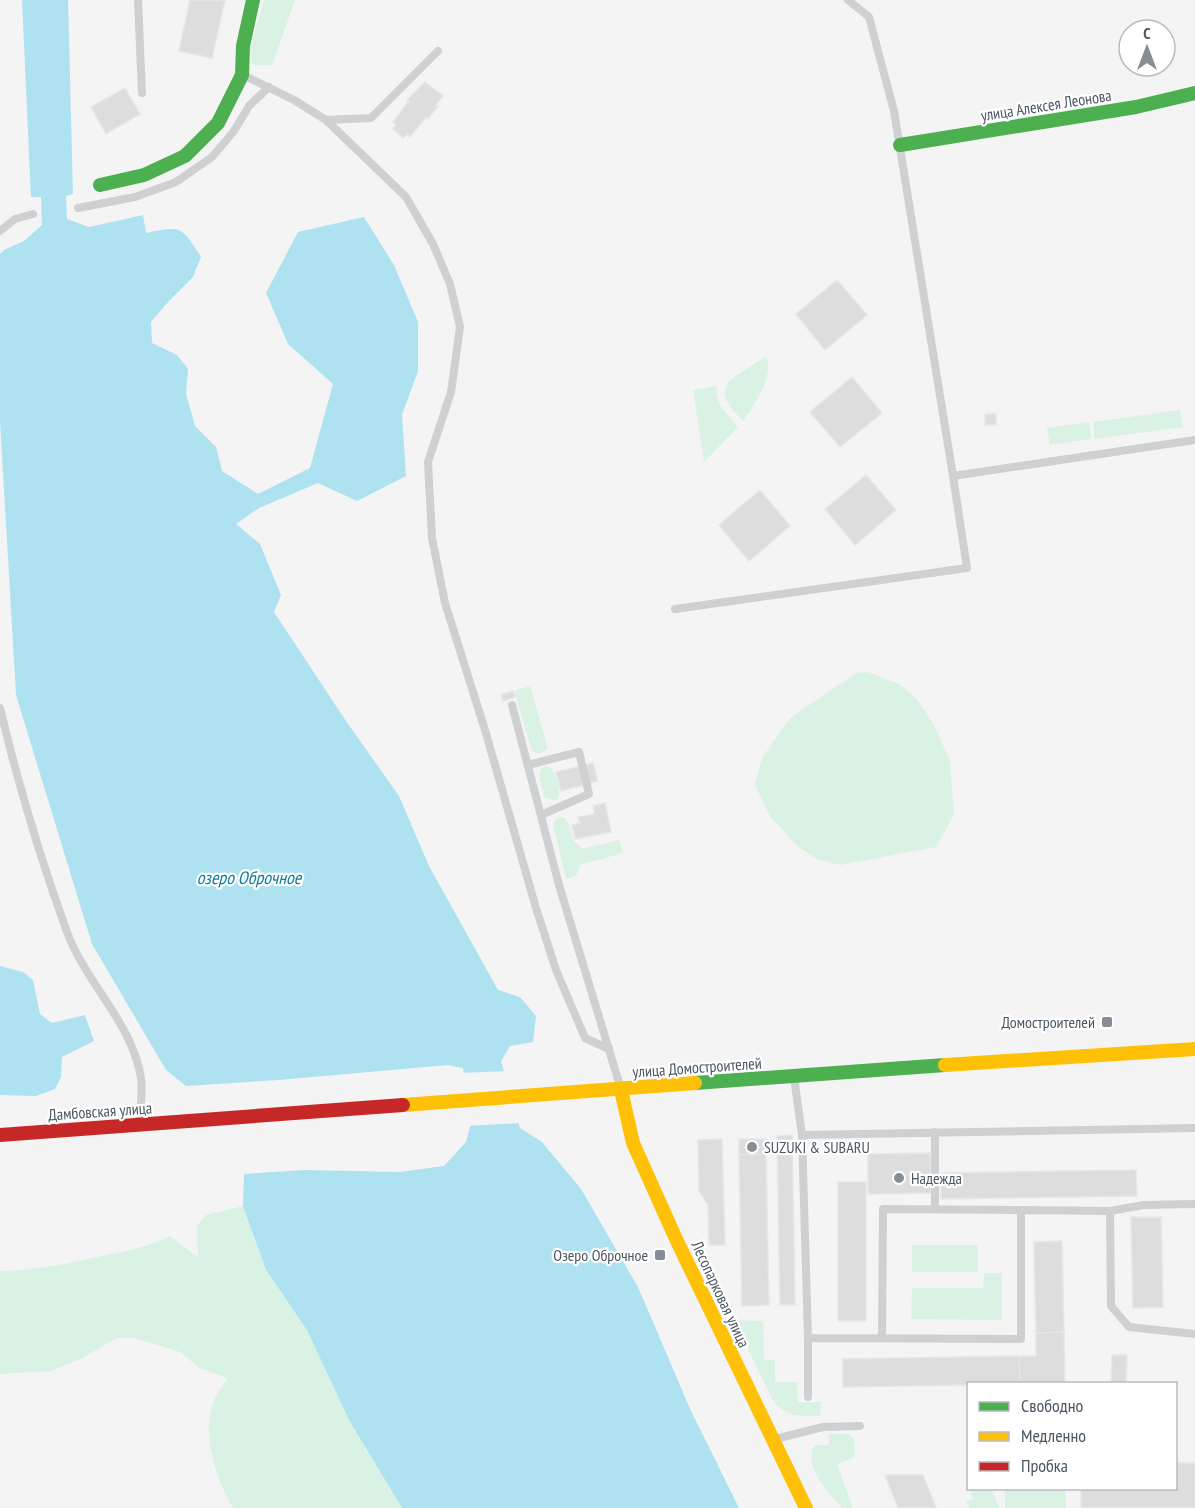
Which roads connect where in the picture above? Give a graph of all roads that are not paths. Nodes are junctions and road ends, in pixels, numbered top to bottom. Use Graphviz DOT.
graph roads {
  1 [pos="138,0"];
  2 [pos="253,0"];
  3 [pos="848,0"];
  4 [pos="438,51"];
  5 [pos="242,75"];
  6 [pos="269,87"];
  7 [pos="142,93"];
  8 [pos="1195,93"];
  9 [pos="326,120"];
  10 [pos="900,145"];
  11 [pos="100,185"];
  12 [pos="78,208"];
  13 [pos="33,214"];
  14 [pos="0,231"];
  15 [pos="1195,440"];
  16 [pos="953,476"];
  17 [pos="675,609"];
  18 [pos="512,705"];
  19 [pos="0,708"];
  20 [pos="528,765"];
  21 [pos="542,816"];
  22 [pos="609,1048"];
  23 [pos="1195,1049"];
  24 [pos="794,1076"];
  25 [pos="621,1090"];
  26 [pos="202,1119"];
  27 [pos="139,1125"];
  28 [pos="1195,1128"];
  29 [pos="935,1132"];
  30 [pos="0,1135"];
  31 [pos="802,1135"];
  32 [pos="1195,1204"];
  33 [pos="935,1209"];
  34 [pos="1021,1210"];
  35 [pos="1110,1211"];
  36 [pos="1195,1334"];
  37 [pos="808,1338"];
  38 [pos="882,1338"];
  39 [pos="808,1397"];
  40 [pos="860,1426"];
  41 [pos="772,1440"];
  42 [pos="806,1508"];
  1 -- 7 [label="lane"];
  2 -- 5 [label="main road"];
  3 -- 10 [label="lane"];
  4 -- 9 [label="lane"];
  5 -- 6 [label="lane"];
  5 -- 11 [label="main road"];
  6 -- 9 [label="lane"];
  6 -- 12 [label="lane"];
  8 -- 10 [label="main road, улица Алексея Леонова"];
  9 -- 22 [label="lane"];
  10 -- 16 [label="lane"];
  13 -- 14 [label="lane"];
  15 -- 16 [label="lane"];
  16 -- 17 [label="lane"];
  18 -- 20 [label="lane"];
  19 -- 27 [label="lane"];
  20 -- 21 [label="lane"];
  20 -- 21 [label="lane"];
  21 -- 22 [label="lane"];
  22 -- 25 [label="lane"];
  23 -- 24 [label="main road, улица Домостроителей"];
  24 -- 25 [label="main road, улица Домостроителей"];
  24 -- 31 [label="lane"];
  25 -- 26 [label="main road, улица Домостроителей"];
  25 -- 41 [label="main road, Лесопарковая улица"];
  26 -- 27 [label="main road, Дамбовская улица"];
  27 -- 30 [label="main road, Дамбовская улица"];
  28 -- 29 [label="lane"];
  29 -- 31 [label="lane"];
  29 -- 33 [label="lane"];
  31 -- 37 [label="lane"];
  32 -- 35 [label="lane"];
  33 -- 34 [label="lane"];
  33 -- 38 [label="lane"];
  34 -- 35 [label="lane"];
  34 -- 38 [label="lane"];
  35 -- 36 [label="lane"];
  37 -- 38 [label="lane"];
  37 -- 39 [label="lane"];
  40 -- 41 [label="lane"];
  41 -- 42 [label="main road, Лесопарковая улица"];
}
